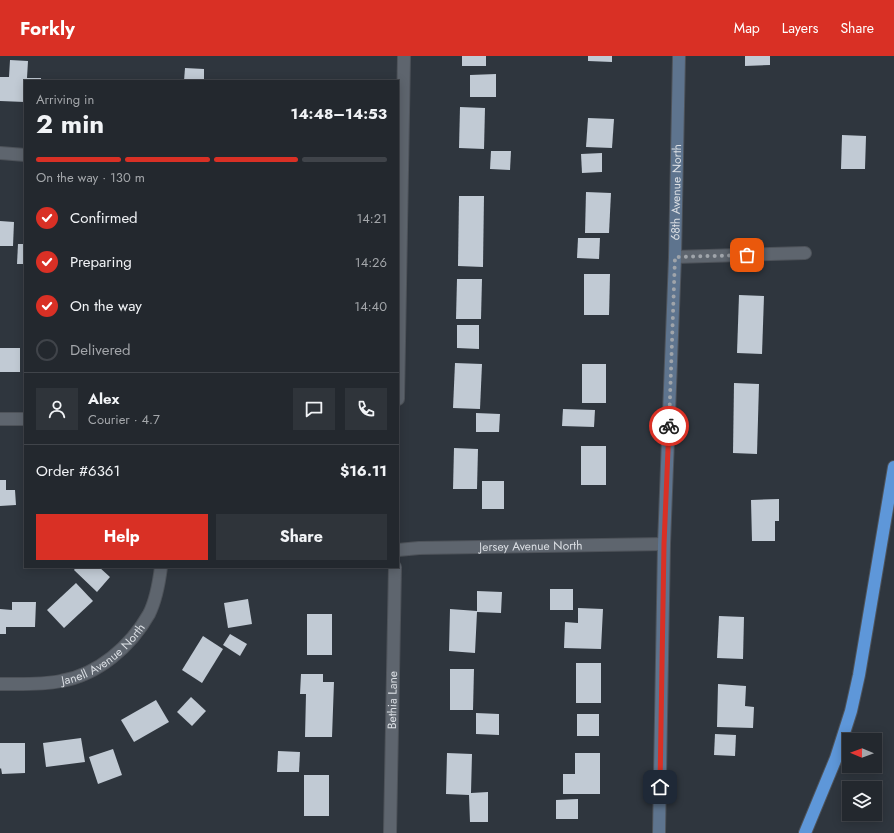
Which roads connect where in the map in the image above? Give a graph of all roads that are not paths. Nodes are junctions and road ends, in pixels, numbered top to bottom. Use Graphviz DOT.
graph roads {
  1 [pos="404,56"];
  2 [pos="678,56"];
  3 [pos="0,153"];
  4 [pos="24,155"];
  5 [pos="400,193"];
  6 [pos="805,253"];
  7 [pos="675,257"];
  8 [pos="399,296"];
  9 [pos="0,419"];
  10 [pos="24,419"];
  11 [pos="894,467"];
  12 [pos="664,544"];
  13 [pos="399,550"];
  14 [pos="161,568"];
  15 [pos="395,568"];
  16 [pos="0,684"];
  17 [pos="390,833"];
  18 [pos="659,833"];
  19 [pos="805,833"];
  1 -- 5 [label="street"];
  2 -- 7 [label="street, 68th Avenue North"];
  3 -- 4 [label="street"];
  5 -- 8 [label="street"];
  6 -- 7 [label="street"];
  7 -- 12 [label="street, 68th Avenue North"];
  9 -- 10 [label="street"];
  11 -- 19 [label="highway"];
  12 -- 13 [label="street, Jersey Avenue North"];
  12 -- 18 [label="street, 68th Avenue North"];
  14 -- 16 [label="street, Janell Avenue North"];
  15 -- 17 [label="street, Bethia Lane"];
}
